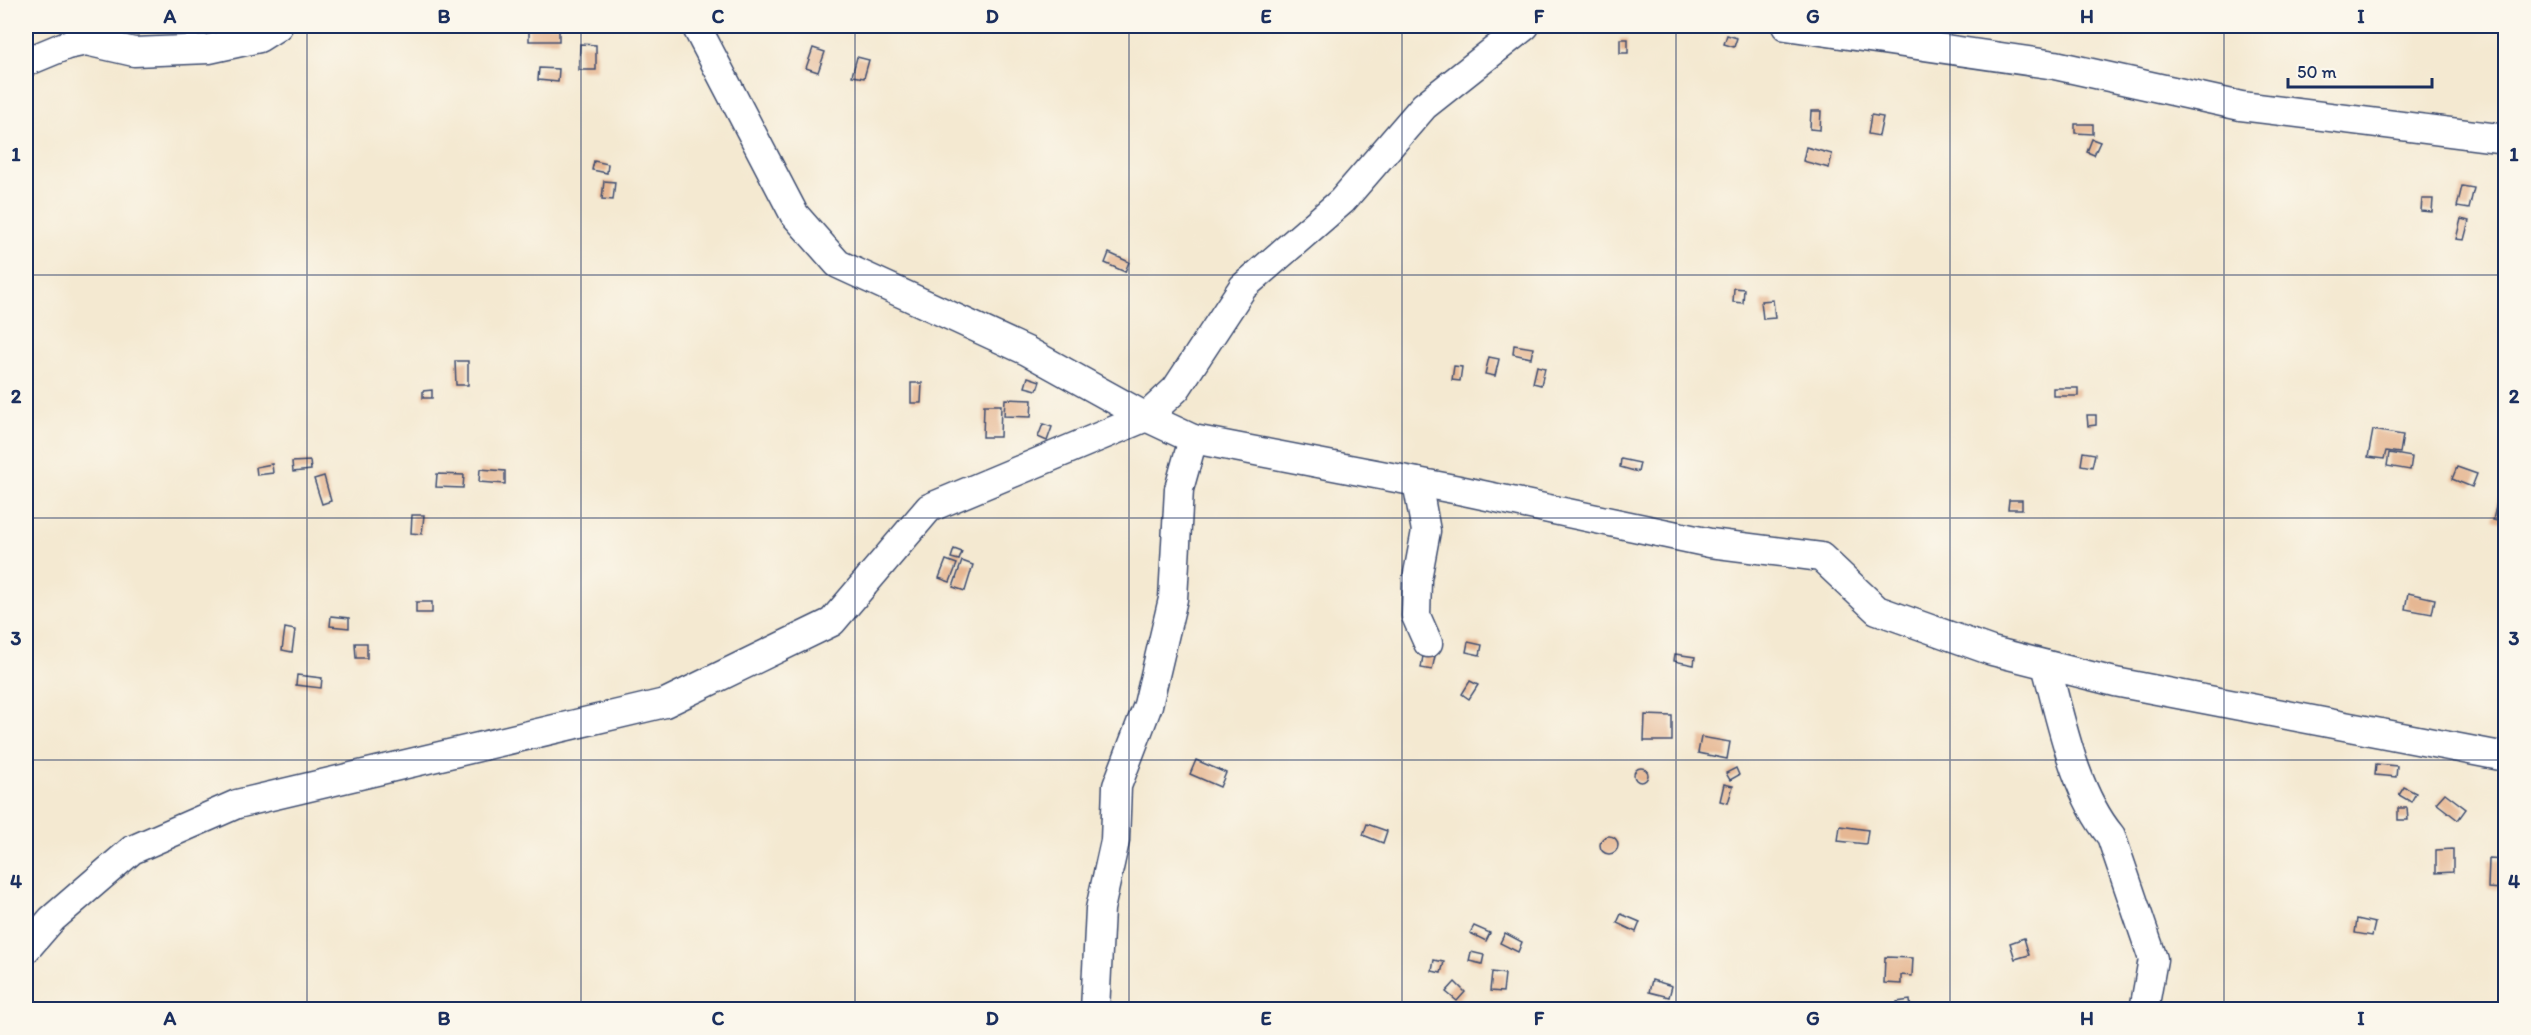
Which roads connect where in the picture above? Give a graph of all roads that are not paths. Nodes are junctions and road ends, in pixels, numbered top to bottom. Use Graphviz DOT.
graph roads {
  1 [pos="278,26"];
  2 [pos="696,26"];
  3 [pos="1525,26"];
  4 [pos="1786,26"];
  5 [pos="26,62"];
  6 [pos="2505,139"];
  7 [pos="1146,417"];
  8 [pos="1193,439"];
  9 [pos="1417,482"];
  10 [pos="1428,643"];
  11 [pos="2046,665"];
  12 [pos="2501,764"];
  13 [pos="26,949"];
  14 [pos="1095,1010"];
  15 [pos="2144,1010"];
  1 -- 5 [label="street"];
  2 -- 7 [label="street"];
  3 -- 7 [label="street"];
  4 -- 6 [label="street"];
  7 -- 8 [label="street"];
  7 -- 13 [label="street"];
  8 -- 9 [label="street"];
  8 -- 14 [label="street"];
  9 -- 10 [label="street"];
  9 -- 11 [label="street"];
  11 -- 12 [label="street"];
  11 -- 15 [label="street"];
}
